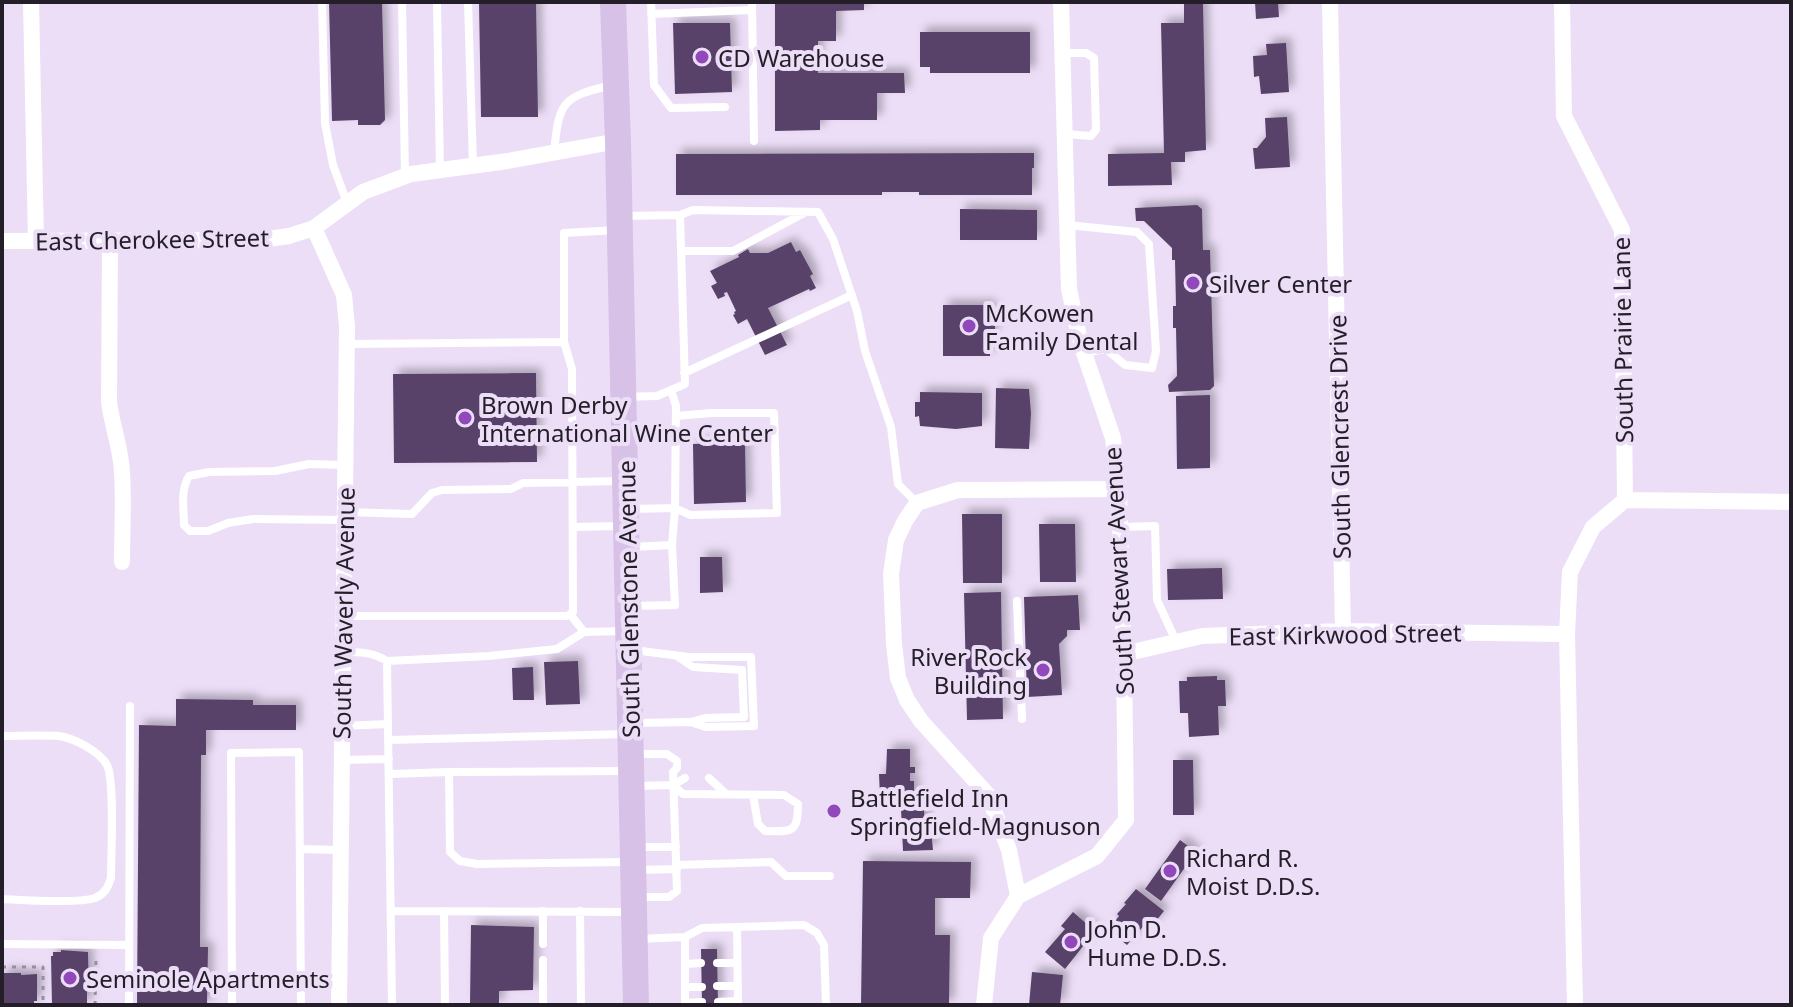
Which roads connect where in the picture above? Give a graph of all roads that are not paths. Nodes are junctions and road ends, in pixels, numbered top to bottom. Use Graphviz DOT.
graph roads {
  1 [pos="31,2"];
  2 [pos="322,2"];
  3 [pos="402,2"];
  4 [pos="437,2"];
  5 [pos="468,2"];
  6 [pos="613,2"];
  7 [pos="651,2"];
  8 [pos="1061,2"];
  9 [pos="1330,2"];
  10 [pos="1562,2"];
  11 [pos="752,6"];
  12 [pos="651,14"];
  13 [pos="1062,53"];
  14 [pos="616,84"];
  15 [pos="725,107"];
  16 [pos="1064,134"];
  17 [pos="618,141"];
  18 [pos="754,141"];
  19 [pos="554,153"];
  20 [pos="473,166"];
  21 [pos="440,170"];
  22 [pos="405,176"];
  23 [pos="347,203"];
  24 [pos="807,212"];
  25 [pos="680,215"];
  26 [pos="620,223"];
  27 [pos="1066,225"];
  28 [pos="314,228"];
  29 [pos="2,241"];
  30 [pos="36,241"];
  31 [pos="110,241"];
  32 [pos="681,251"];
  33 [pos="852,295"];
  34 [pos="564,342"];
  35 [pos="347,344"];
  36 [pos="1084,353"];
  37 [pos="684,373"];
  38 [pos="671,390"];
  39 [pos="623,397"];
  40 [pos="676,416"];
  41 [pos="345,465"];
  42 [pos="572,481"];
  43 [pos="625,481"];
  44 [pos="1119,489"];
  45 [pos="1625,500"];
  46 [pos="1791,502"];
  47 [pos="917,503"];
  48 [pos="675,508"];
  49 [pos="344,516"];
  50 [pos="573,527"];
  51 [pos="626,527"];
  52 [pos="1121,527"];
  53 [pos="672,545"];
  54 [pos="122,562"];
  55 [pos="1017,601"];
  56 [pos="570,614"];
  57 [pos="343,616"];
  58 [pos="628,629"];
  59 [pos="1343,631"];
  60 [pos="584,632"];
  61 [pos="1567,634"];
  62 [pos="1176,642"];
  63 [pos="342,652"];
  64 [pos="1124,654"];
  65 [pos="675,655"];
  66 [pos="387,661"];
  67 [pos="130,706"];
  68 [pos="1022,719"];
  69 [pos="690,722"];
  70 [pos="388,724"];
  71 [pos="341,726"];
  72 [pos="2,736"];
  73 [pos="388,740"];
  74 [pos="631,754"];
  75 [pos="389,759"];
  76 [pos="341,760"];
  77 [pos="449,772"];
  78 [pos="390,774"];
  79 [pos="685,778"];
  80 [pos="709,778"];
  81 [pos="673,785"];
  82 [pos="727,795"];
  83 [pos="753,795"];
  84 [pos="676,847"];
  85 [pos="300,849"];
  86 [pos="340,850"];
  87 [pos="633,860"];
  88 [pos="677,867"];
  89 [pos="830,876"];
  90 [pos="1018,896"];
  91 [pos="2,899"];
  92 [pos="634,905"];
  93 [pos="391,911"];
  94 [pos="444,911"];
  95 [pos="543,911"];
  96 [pos="580,911"];
  97 [pos="737,927"];
  98 [pos="685,937"];
  99 [pos="634,939"];
  100 [pos="2,944"];
  101 [pos="543,944"];
  102 [pos="129,945"];
  103 [pos="543,960"];
  104 [pos="701,963"];
  105 [pos="717,963"];
  106 [pos="737,963"];
  107 [pos="685,964"];
  108 [pos="717,986"];
  109 [pos="738,986"];
  110 [pos="685,987"];
  111 [pos="702,987"];
  112 [pos="702,1002"];
  113 [pos="718,1002"];
  114 [pos="738,1003"];
  115 [pos="685,1004"];
  116 [pos="129,1005"];
  117 [pos="232,1005"];
  118 [pos="301,1005"];
  119 [pos="339,1005"];
  120 [pos="392,1005"];
  121 [pos="445,1005"];
  122 [pos="543,1005"];
  123 [pos="581,1005"];
  124 [pos="636,1005"];
  125 [pos="826,1005"];
  126 [pos="984,1005"];
  127 [pos="1575,1005"];
  1 -- 30 [label="street"];
  2 -- 23 [label="lane"];
  3 -- 22 [label="lane"];
  4 -- 21 [label="lane"];
  5 -- 20 [label="lane"];
  6 -- 14 [label="main road, South Glenstone Avenue"];
  7 -- 12 [label="lane"];
  8 -- 13 [label="street, South Stewart Avenue"];
  9 -- 59 [label="street, South Glencrest Drive"];
  10 -- 45 [label="street, South Prairie Lane"];
  11 -- 12 [label="lane"];
  11 -- 18 [label="lane"];
  12 -- 15 [label="lane"];
  13 -- 16 [label="street, South Stewart Avenue"];
  13 -- 16 [label="lane"];
  14 -- 17 [label="main road, South Glenstone Avenue"];
  14 -- 19 [label="lane"];
  16 -- 27 [label="street, South Stewart Avenue"];
  17 -- 19 [label="street, East Cherokee Street"];
  17 -- 26 [label="main road, South Glenstone Avenue"];
  19 -- 20 [label="street, East Cherokee Street"];
  20 -- 21 [label="street, East Cherokee Street"];
  21 -- 22 [label="street, East Cherokee Street"];
  22 -- 23 [label="street, East Cherokee Street"];
  23 -- 28 [label="street, East Cherokee Street"];
  24 -- 25 [label="lane"];
  24 -- 32 [label="lane"];
  24 -- 33 [label="lane"];
  25 -- 26 [label="lane"];
  25 -- 32 [label="lane"];
  26 -- 34 [label="lane"];
  26 -- 39 [label="main road, South Glenstone Avenue"];
  27 -- 36 [label="street, South Stewart Avenue"];
  27 -- 36 [label="lane"];
  28 -- 31 [label="street, East Cherokee Street"];
  28 -- 35 [label="street, South Waverly Avenue"];
  29 -- 30 [label="street, East Cherokee Street"];
  30 -- 31 [label="street, East Cherokee Street"];
  31 -- 54 [label="street"];
  32 -- 37 [label="lane"];
  33 -- 37 [label="lane"];
  33 -- 47 [label="lane"];
  34 -- 35 [label="lane"];
  34 -- 42 [label="lane"];
  35 -- 41 [label="street, South Waverly Avenue"];
  36 -- 44 [label="street, South Stewart Avenue"];
  37 -- 38 [label="lane"];
  38 -- 39 [label="lane"];
  38 -- 40 [label="lane"];
  39 -- 43 [label="main road, South Glenstone Avenue"];
  40 -- 48 [label="lane"];
  40 -- 48 [label="lane"];
  41 -- 49 [label="street, South Waverly Avenue"];
  41 -- 49 [label="lane"];
  42 -- 43 [label="lane"];
  42 -- 49 [label="lane"];
  42 -- 50 [label="lane"];
  43 -- 51 [label="main road, South Glenstone Avenue"];
  44 -- 47 [label="street"];
  44 -- 52 [label="street, South Stewart Avenue"];
  45 -- 46 [label="street"];
  45 -- 61 [label="street"];
  47 -- 90 [label="street"];
  48 -- 51 [label="lane"];
  48 -- 53 [label="lane"];
  49 -- 57 [label="street, South Waverly Avenue"];
  50 -- 51 [label="lane"];
  50 -- 56 [label="lane"];
  51 -- 53 [label="lane"];
  51 -- 58 [label="main road, South Glenstone Avenue"];
  52 -- 62 [label="lane"];
  52 -- 64 [label="street, South Stewart Avenue"];
  53 -- 58 [label="lane"];
  55 -- 68 [label="lane"];
  56 -- 57 [label="lane"];
  56 -- 60 [label="lane"];
  57 -- 63 [label="street, South Waverly Avenue"];
  58 -- 60 [label="lane"];
  58 -- 65 [label="lane"];
  58 -- 74 [label="main road, South Glenstone Avenue"];
  59 -- 61 [label="street, East Kirkwood Street"];
  59 -- 62 [label="street, East Kirkwood Street"];
  60 -- 66 [label="lane"];
  61 -- 127 [label="street"];
  62 -- 64 [label="street, East Kirkwood Street"];
  63 -- 66 [label="lane"];
  63 -- 71 [label="street, South Waverly Avenue"];
  64 -- 90 [label="street, South Stewart Avenue"];
  65 -- 69 [label="lane"];
  65 -- 69 [label="lane"];
  66 -- 70 [label="lane"];
  67 -- 102 [label="lane"];
  69 -- 74 [label="lane"];
  70 -- 71 [label="lane"];
  70 -- 73 [label="lane"];
  71 -- 76 [label="street, South Waverly Avenue"];
  72 -- 91 [label="lane"];
  73 -- 74 [label="lane"];
  73 -- 75 [label="lane"];
  74 -- 77 [label="lane"];
  74 -- 81 [label="lane"];
  74 -- 81 [label="lane"];
  74 -- 87 [label="main road, South Glenstone Avenue"];
  75 -- 76 [label="lane"];
  75 -- 78 [label="lane"];
  76 -- 86 [label="street, South Waverly Avenue"];
  77 -- 78 [label="lane"];
  77 -- 87 [label="lane"];
  78 -- 93 [label="lane"];
  79 -- 81 [label="lane"];
  80 -- 82 [label="lane"];
  81 -- 82 [label="lane"];
  81 -- 84 [label="lane"];
  82 -- 83 [label="lane"];
  83 -- 83 [label="lane"];
  84 -- 87 [label="lane"];
  84 -- 88 [label="lane"];
  85 -- 86 [label="lane"];
  85 -- 117 [label="lane"];
  85 -- 118 [label="lane"];
  86 -- 119 [label="street, South Waverly Avenue"];
  87 -- 88 [label="lane"];
  87 -- 92 [label="main road, South Glenstone Avenue"];
  88 -- 89 [label="lane"];
  88 -- 92 [label="lane"];
  90 -- 126 [label="street"];
  92 -- 96 [label="lane"];
  92 -- 99 [label="main road, South Glenstone Avenue"];
  93 -- 94 [label="lane"];
  93 -- 120 [label="lane"];
  94 -- 95 [label="lane"];
  94 -- 121 [label="lane"];
  95 -- 96 [label="lane"];
  95 -- 101 [label="lane"];
  96 -- 123 [label="lane"];
  97 -- 98 [label="lane"];
  97 -- 106 [label="lane"];
  97 -- 125 [label="lane"];
  98 -- 99 [label="lane"];
  98 -- 107 [label="lane"];
  99 -- 124 [label="main road, South Glenstone Avenue"];
  100 -- 102 [label="lane"];
  102 -- 116 [label="lane"];
  103 -- 122 [label="lane"];
  104 -- 107 [label="lane"];
  105 -- 106 [label="lane"];
  106 -- 109 [label="lane"];
  107 -- 110 [label="lane"];
  108 -- 109 [label="lane"];
  109 -- 114 [label="lane"];
  110 -- 111 [label="lane"];
  110 -- 115 [label="lane"];
  112 -- 115 [label="lane"];
  113 -- 114 [label="lane"];
}
